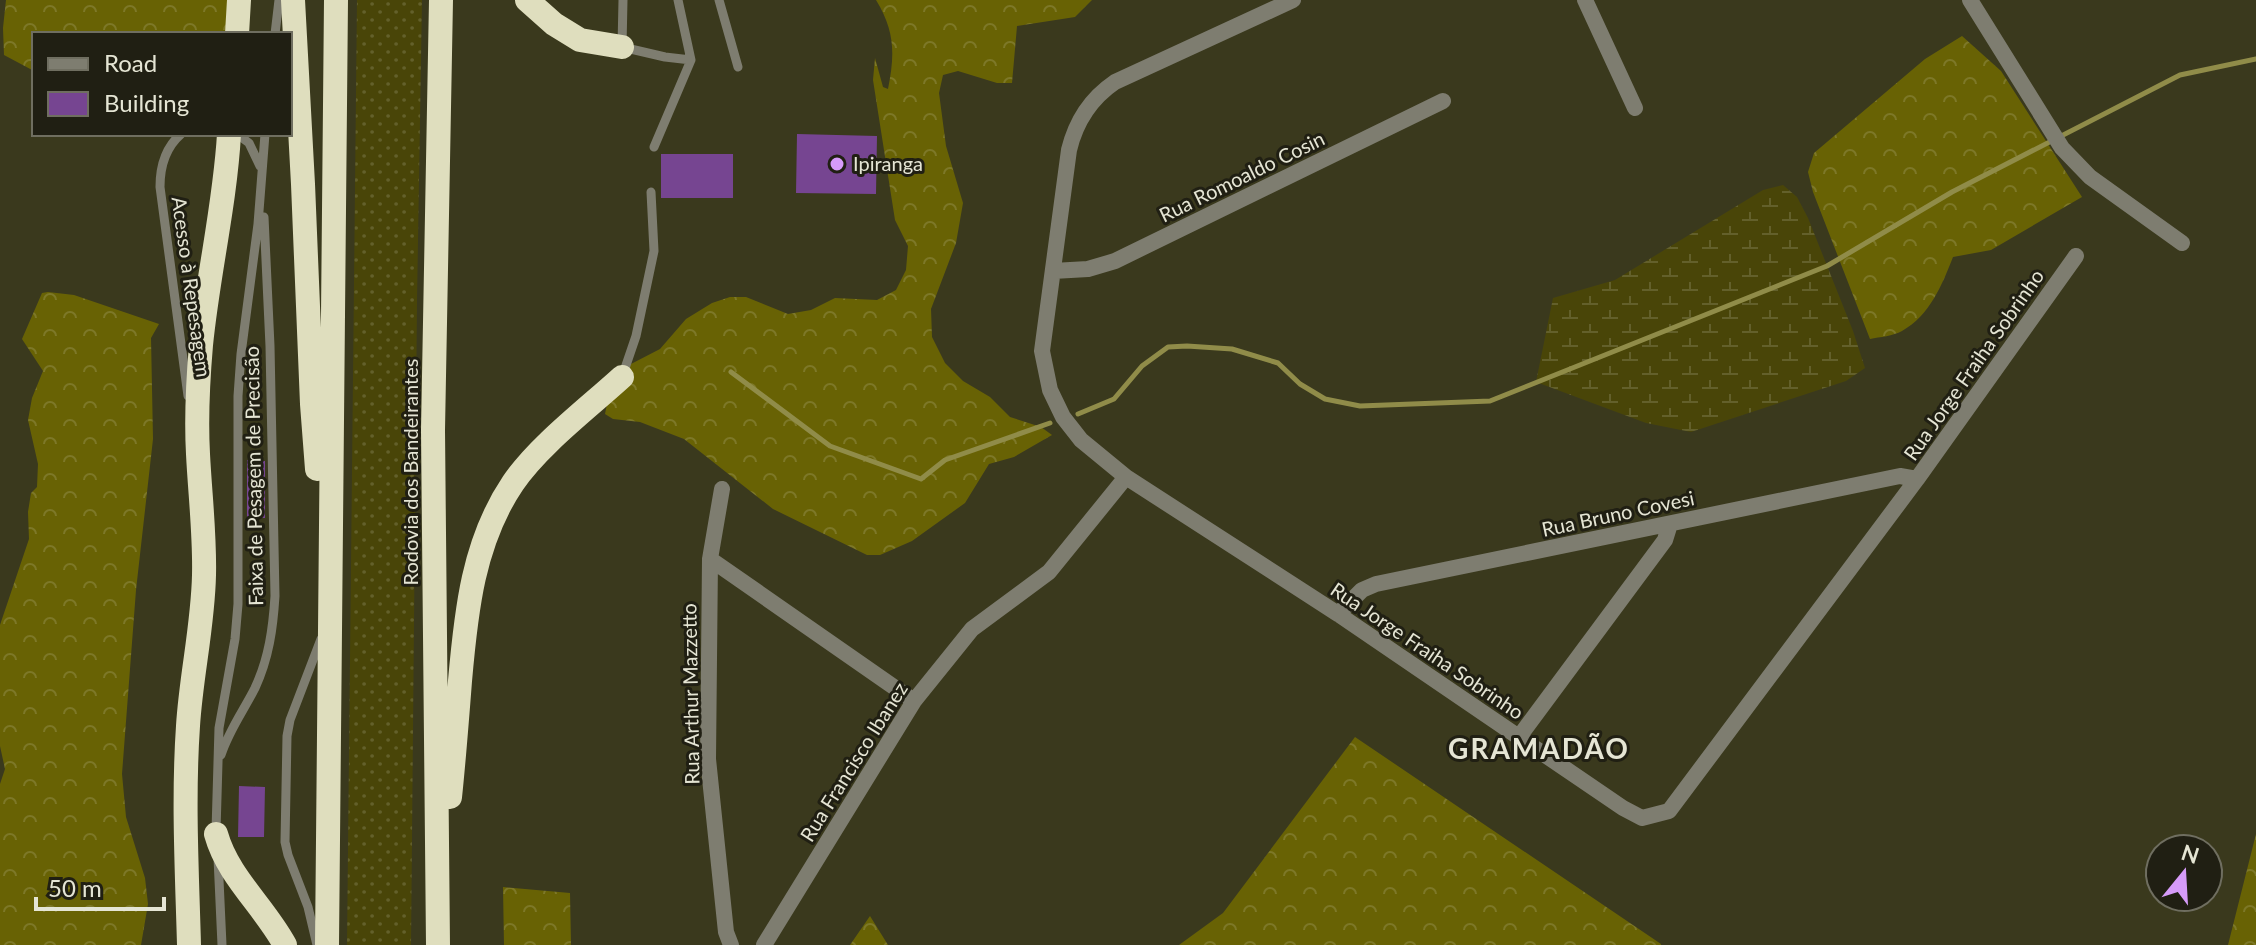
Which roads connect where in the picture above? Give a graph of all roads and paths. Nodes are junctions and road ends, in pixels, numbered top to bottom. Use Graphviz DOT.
graph roads {
  1 [pos="239,0"];
  2 [pos="279,0"];
  3 [pos="293,0"];
  4 [pos="336,0"];
  5 [pos="441,0"];
  6 [pos="527,0"];
  7 [pos="623,0"];
  8 [pos="678,0"];
  9 [pos="719,0"];
  10 [pos="1293,0"];
  11 [pos="1585,0"];
  12 [pos="1970,0"];
  13 [pos="237,32"];
  14 [pos="275,32"];
  15 [pos="622,47"];
  16 [pos="691,60"];
  17 [pos="738,67"];
  18 [pos="1443,101"];
  19 [pos="1635,108"];
  20 [pos="179,136"];
  21 [pos="229,136"];
  22 [pos="240,136"];
  23 [pos="265,136"];
  24 [pos="654,147"];
  25 [pos="261,174"];
  26 [pos="651,192"];
  27 [pos="2182,243"];
  28 [pos="2076,256"];
  29 [pos="1053,271"];
  30 [pos="622,377"];
  31 [pos="198,451"];
  32 [pos="1126,477"];
  33 [pos="1917,479"];
  34 [pos="722,489"];
  35 [pos="1670,524"];
  36 [pos="710,559"];
  37 [pos="1338,614"];
  38 [pos="330,617"];
  39 [pos="914,701"];
  40 [pos="1519,737"];
  41 [pos="217,766"];
  42 [pos="216,834"];
  43 [pos="438,944"];
  44 [pos="189,945"];
  45 [pos="222,945"];
  46 [pos="285,945"];
  47 [pos="317,945"];
  48 [pos="327,945"];
  49 [pos="731,945"];
  50 [pos="764,945"];
  1 -- 13 [label="highway"];
  2 -- 14 [label="lane"];
  3 -- 38 [label="highway"];
  4 -- 38 [label="highway"];
  5 -- 43 [label="highway, Rodovia dos Bandeirantes"];
  6 -- 15 [label="highway"];
  7 -- 15 [label="lane"];
  8 -- 16 [label="lane"];
  9 -- 17 [label="lane"];
  10 -- 29 [label="street, Rua Jorge Fraiha Sobrinho"];
  11 -- 19 [label="street"];
  12 -- 27 [label="street"];
  15 -- 16 [label="lane"];
  16 -- 24 [label="lane"];
  18 -- 29 [label="street, Rua Romoaldo Cosin"];
  20 -- 31 [label="lane, Acesso à Repesagem"];
  21 -- 31 [label="highway"];
  22 -- 25 [label="lane"];
  23 -- 25 [label="lane, Faixa de Pesagem de Precisão"];
  25 -- 41 [label="lane, Faixa de Pesagem de Precisão"];
  25 -- 41 [label="lane, Faixa de Pesagem de Precisão"];
  26 -- 30 [label="lane"];
  28 -- 33 [label="street, Rua Jorge Fraiha Sobrinho"];
  29 -- 32 [label="street, Rua Jorge Fraiha Sobrinho"];
  30 -- 43 [label="highway"];
  31 -- 44 [label="highway"];
  32 -- 37 [label="street, Rua Jorge Fraiha Sobrinho"];
  32 -- 39 [label="street, Rua Francisco Ibanez"];
  33 -- 35 [label="street, Rua Bruno Covesi"];
  33 -- 40 [label="street, Rua Jorge Fraiha Sobrinho"];
  34 -- 36 [label="street, Rua Arthur Mazzetto"];
  35 -- 37 [label="street, Rua Bruno Covesi"];
  35 -- 40 [label="street"];
  36 -- 39 [label="street"];
  36 -- 49 [label="street, Rua Arthur Mazzetto"];
  37 -- 40 [label="street, Rua Jorge Fraiha Sobrinho"];
  38 -- 47 [label="lane"];
  38 -- 48 [label="highway"];
  39 -- 50 [label="street, Rua Francisco Ibanez"];
  41 -- 42 [label="lane, Faixa de Pesagem de Precisão"];
  42 -- 45 [label="lane, Faixa de Pesagem de Precisão"];
  42 -- 46 [label="highway"];
}
